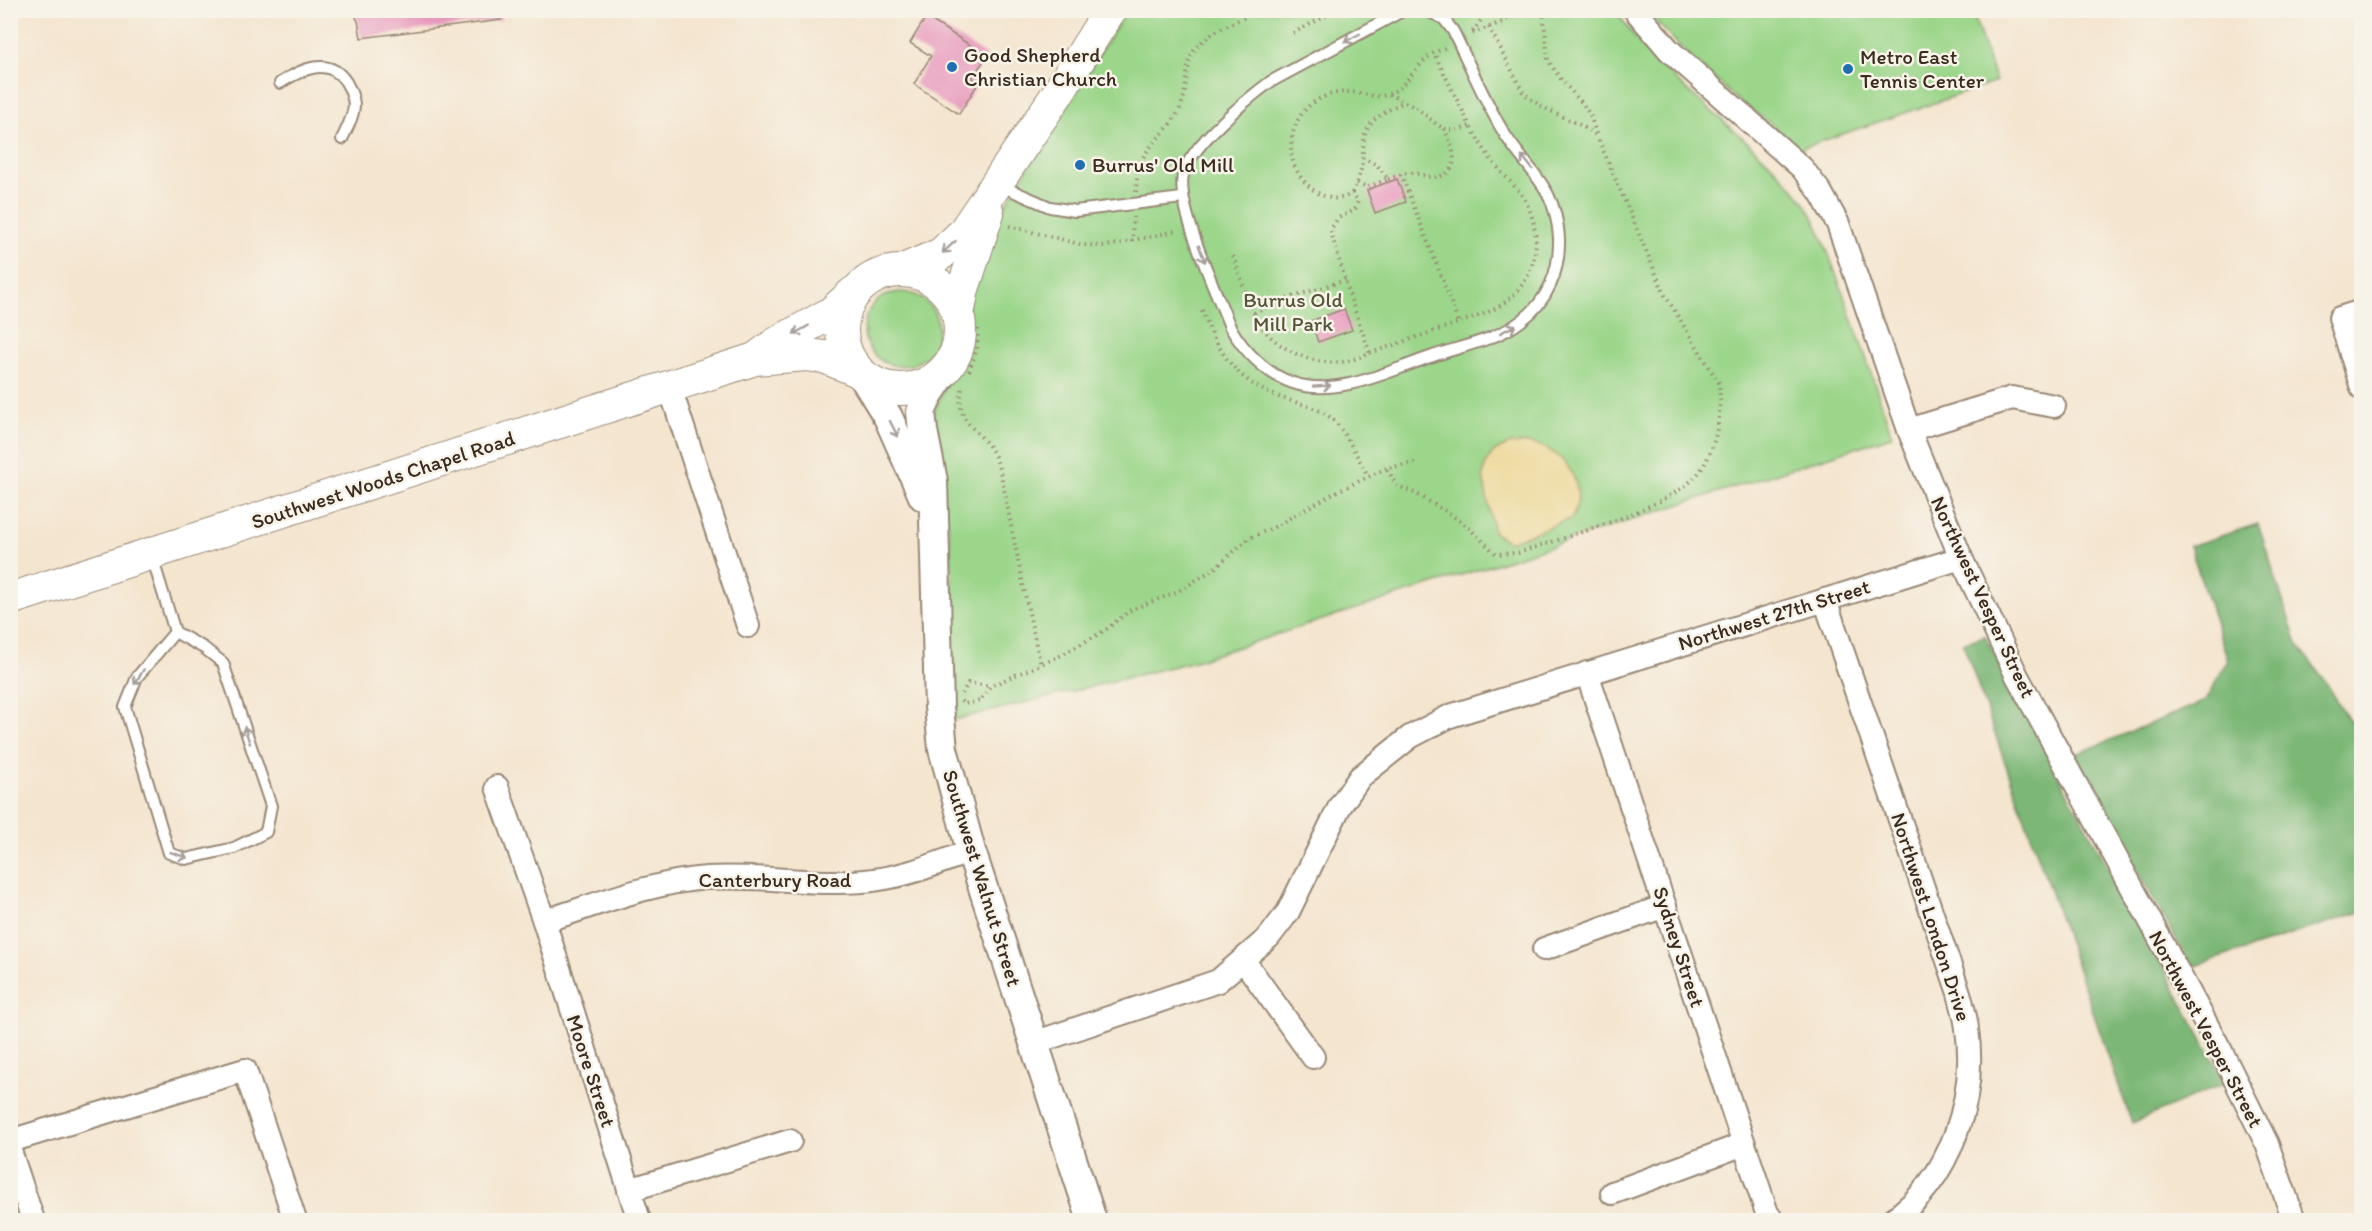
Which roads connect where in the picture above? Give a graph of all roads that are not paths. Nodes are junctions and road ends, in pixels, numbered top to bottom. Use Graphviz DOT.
graph roads {
  1 [pos="1110,10"];
  2 [pos="1404,10"];
  3 [pos="1426,10"];
  4 [pos="1635,10"];
  5 [pos="280,83"];
  6 [pos="342,139"];
  7 [pos="997,184"];
  8 [pos="1182,198"];
  9 [pos="901,271"];
  10 [pos="865,284"];
  11 [pos="2361,311"];
  12 [pos="968,319"];
  13 [pos="755,359"];
  14 [pos="945,370"];
  15 [pos="861,375"];
  16 [pos="670,388"];
  17 [pos="2361,388"];
  18 [pos="2054,406"];
  19 [pos="1909,430"];
  20 [pos="933,524"];
  21 [pos="151,554"];
  22 [pos="1961,558"];
  23 [pos="10,599"];
  24 [pos="1825,600"];
  25 [pos="748,626"];
  26 [pos="176,632"];
  27 [pos="1587,673"];
  28 [pos="497,787"];
  29 [pos="971,851"];
  30 [pos="1665,906"];
  31 [pos="544,921"];
  32 [pos="1544,949"];
  33 [pos="1244,961"];
  34 [pos="1034,1043"];
  35 [pos="1313,1057"];
  36 [pos="10,1141"];
  37 [pos="790,1141"];
  38 [pos="1744,1144"];
  39 [pos="10,1152"];
  40 [pos="629,1190"];
  41 [pos="1612,1193"];
  42 [pos="33,1221"];
  43 [pos="296,1221"];
  44 [pos="639,1221"];
  45 [pos="1092,1221"];
  46 [pos="1772,1221"];
  47 [pos="1892,1221"];
  48 [pos="2294,1221"];
  1 -- 7 [label="main road"];
  2 -- 8 [label="lane, one-way"];
  8 -- 3 [label="lane, one-way"];
  4 -- 19 [label="street, Northwest Vesper Street"];
  5 -- 6 [label="lane"];
  7 -- 8 [label="lane"];
  7 -- 9 [label="main road, one-way"];
  7 -- 12 [label="main road"];
  9 -- 10 [label="main road"];
  9 -- 12 [label="main road"];
  10 -- 13 [label="main road, Southwest Woods Chapel Road, one-way"];
  10 -- 15 [label="main road"];
  11 -- 17 [label="street"];
  12 -- 14 [label="main road"];
  13 -- 15 [label="main road, Southwest Woods Chapel Road"];
  13 -- 16 [label="main road, Southwest Woods Chapel Road"];
  14 -- 15 [label="main road"];
  14 -- 20 [label="street, Southwest Walnut Street"];
  15 -- 20 [label="street, Southwest Walnut Street, one-way"];
  16 -- 21 [label="main road, Southwest Woods Chapel Road"];
  16 -- 25 [label="street"];
  18 -- 19 [label="street"];
  19 -- 22 [label="street, Northwest Vesper Street"];
  20 -- 29 [label="street, Southwest Walnut Street"];
  21 -- 23 [label="main road, Southwest Woods Chapel Road"];
  21 -- 26 [label="lane"];
  22 -- 24 [label="street, Northwest 27th Street"];
  22 -- 48 [label="street, Northwest Vesper Street"];
  24 -- 27 [label="street, Northwest 27th Street"];
  24 -- 47 [label="street, Northwest London Drive"];
  26 -- 26 [label="lane, one-way"];
  27 -- 30 [label="street, Sydney Street"];
  27 -- 33 [label="street, Northwest 27th Street"];
  28 -- 31 [label="street, Moore Street"];
  29 -- 31 [label="street, Canterbury Road"];
  29 -- 34 [label="street, Southwest Walnut Street"];
  30 -- 32 [label="street"];
  30 -- 38 [label="street, Sydney Street"];
  31 -- 40 [label="street, Moore Street"];
  33 -- 34 [label="street, Northwest 27th Street"];
  33 -- 35 [label="street"];
  34 -- 45 [label="street, Southwest Walnut Street"];
  36 -- 43 [label="street"];
  37 -- 40 [label="street"];
  38 -- 41 [label="street"];
  38 -- 46 [label="street, Sydney Street"];
  39 -- 42 [label="street"];
  40 -- 44 [label="street, Moore Street"];
}
